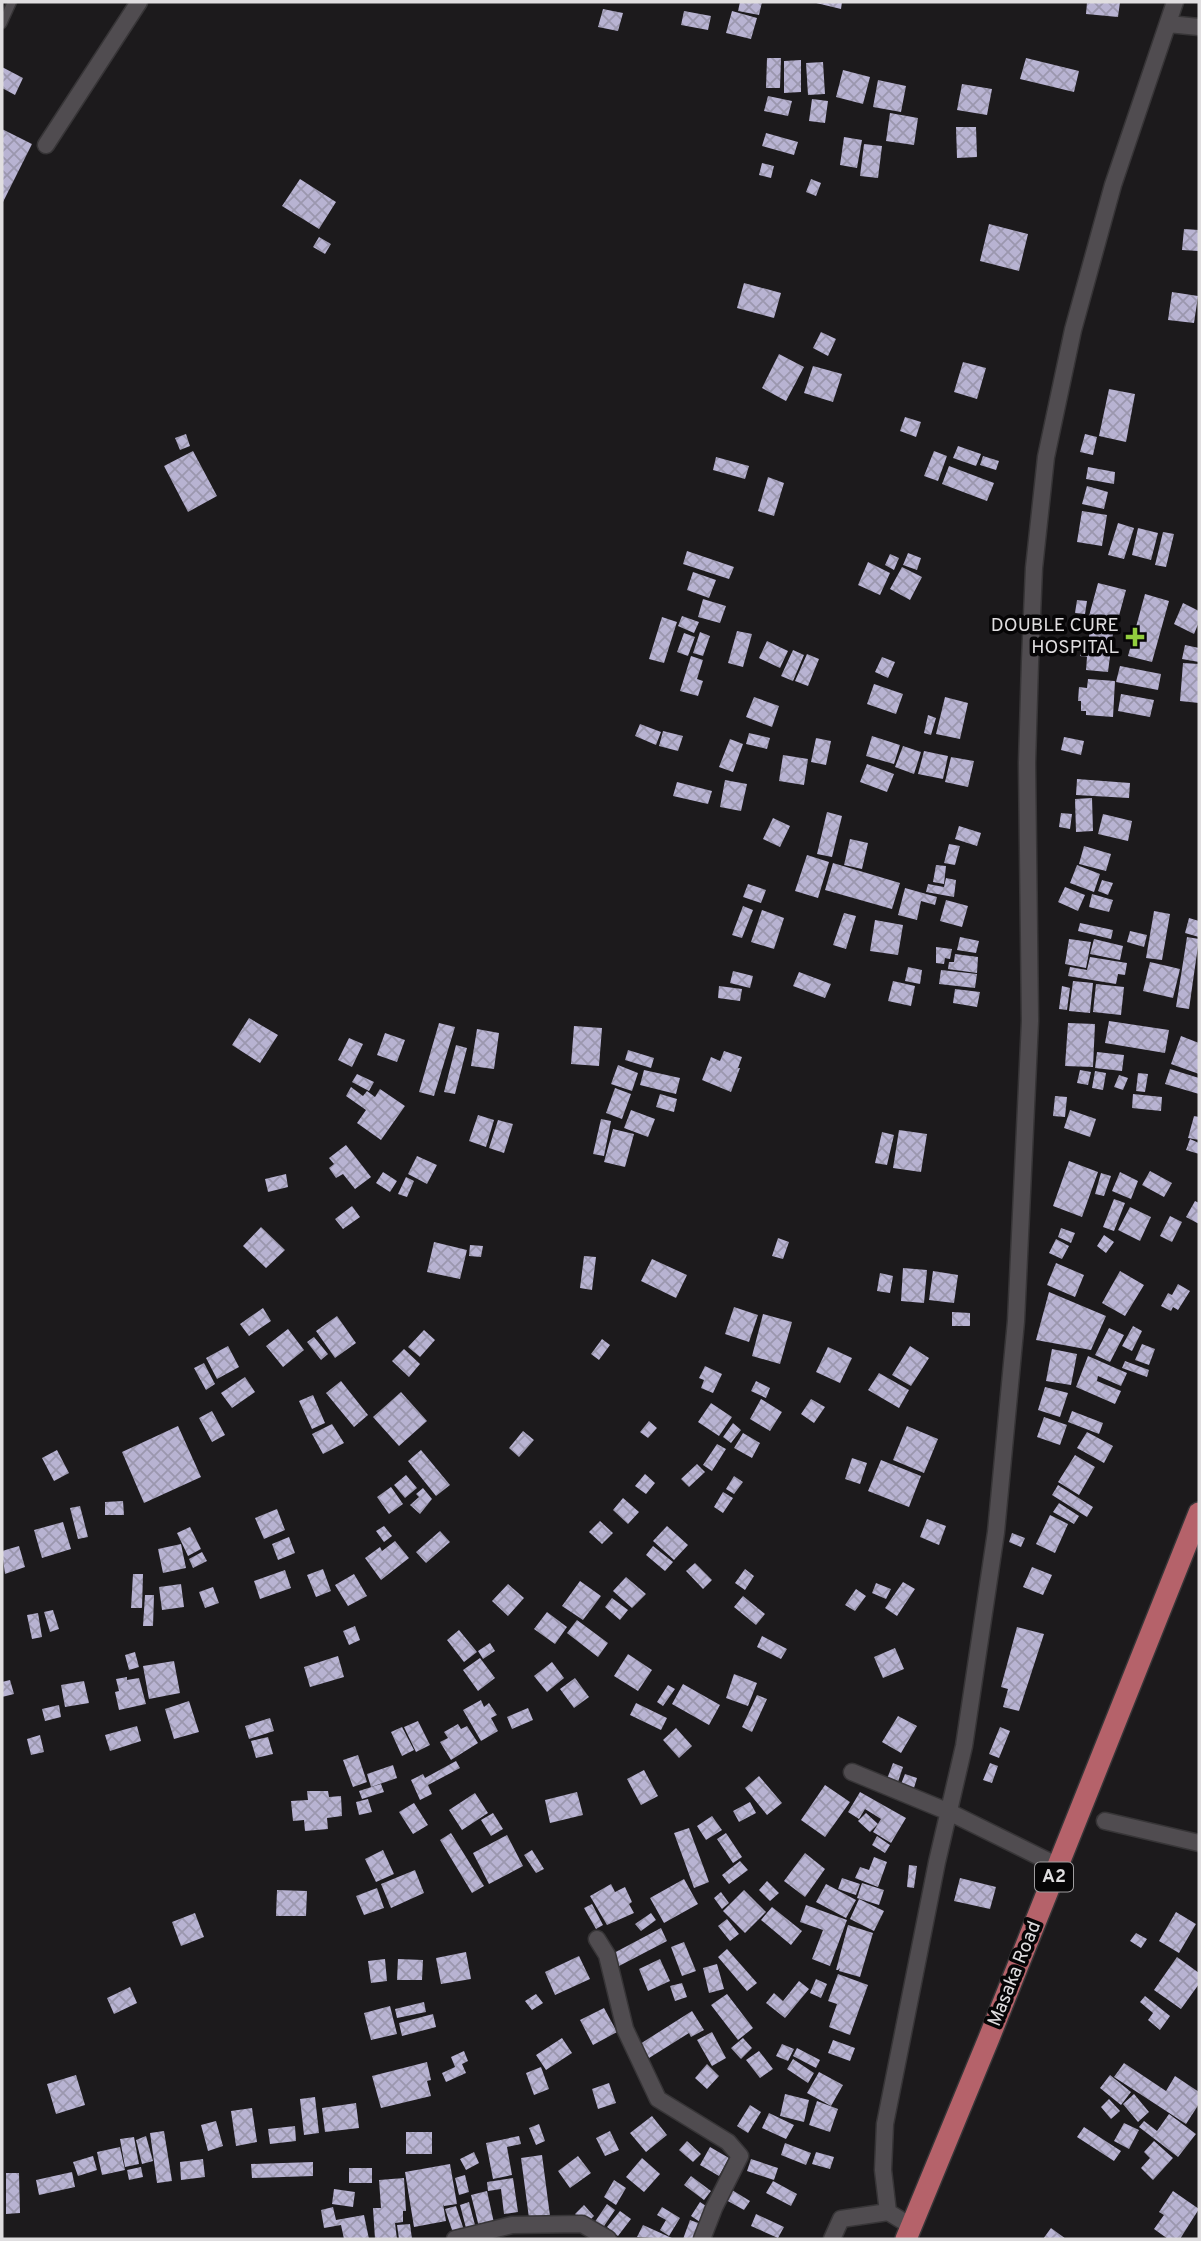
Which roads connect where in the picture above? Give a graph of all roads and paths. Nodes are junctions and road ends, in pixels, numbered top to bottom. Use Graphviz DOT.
graph roads {
  1 [pos="12,2"];
  2 [pos="139,2"];
  3 [pos="1175,2"];
  4 [pos="2,24"];
  5 [pos="1168,24"];
  6 [pos="1199,27"];
  7 [pos="46,145"];
  8 [pos="1199,1513"];
  9 [pos="852,1772"];
  10 [pos="949,1812"];
  11 [pos="1105,1821"];
  12 [pos="1199,1843"];
  13 [pos="1058,1866"];
  14 [pos="597,1939"];
  15 [pos="888,2212"];
  16 [pos="908,2233"];
  17 [pos="455,2239"];
  18 [pos="608,2239"];
  19 [pos="702,2239"];
  20 [pos="832,2239"];
  1 -- 4 [label="lane"];
  2 -- 7 [label="street"];
  3 -- 5 [label="street"];
  5 -- 6 [label="street"];
  5 -- 10 [label="street"];
  8 -- 13 [label="main road, Masaka Road / A2"];
  9 -- 10 [label="street"];
  10 -- 13 [label="street"];
  10 -- 15 [label="street"];
  11 -- 12 [label="street"];
  13 -- 16 [label="main road, Masaka Road / A2"];
  14 -- 19 [label="street"];
  15 -- 16 [label="street"];
  15 -- 20 [label="street"];
  17 -- 18 [label="street"];
}
